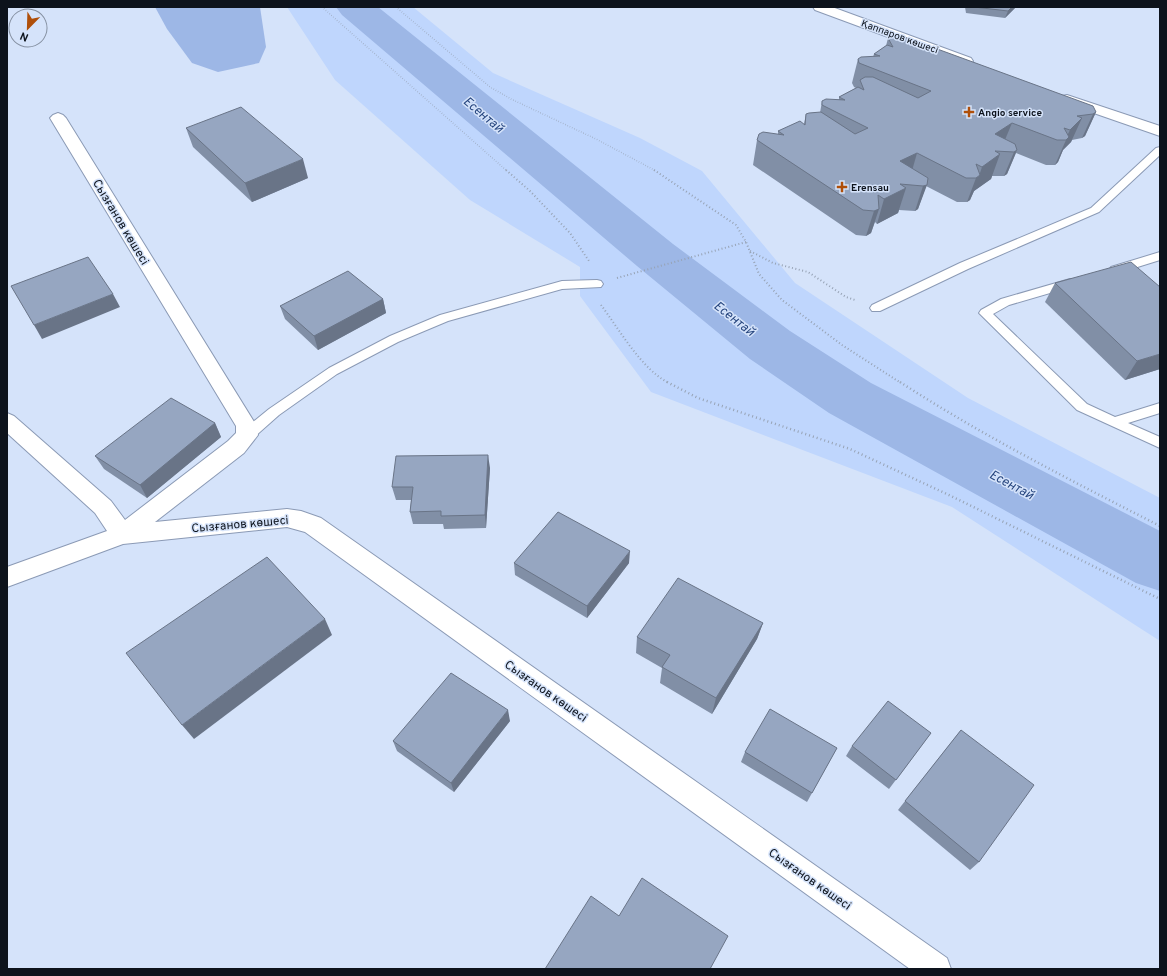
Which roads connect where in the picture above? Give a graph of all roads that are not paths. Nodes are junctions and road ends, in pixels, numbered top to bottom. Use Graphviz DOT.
graph roads {
  1 [pos="820,7"];
  2 [pos="982,67"];
  3 [pos="1053,94"];
  4 [pos="58,118"];
  5 [pos="1160,131"];
  6 [pos="1160,150"];
  7 [pos="1160,256"];
  8 [pos="1101,274"];
  9 [pos="1079,280"];
  10 [pos="597,284"];
  11 [pos="876,308"];
  12 [pos="1160,408"];
  13 [pos="7,421"];
  14 [pos="1114,422"];
  15 [pos="247,435"];
  16 [pos="1160,443"];
  17 [pos="122,535"];
  18 [pos="7,577"];
  19 [pos="936,969"];
  1 -- 2 [label="street, Қаппаров көшесі"];
  3 -- 5 [label="street"];
  4 -- 15 [label="street, Сызғанов көшесі"];
  6 -- 11 [label="lane"];
  7 -- 8 [label="lane"];
  9 -- 14 [label="lane"];
  10 -- 15 [label="lane"];
  12 -- 14 [label="lane"];
  13 -- 17 [label="street"];
  14 -- 16 [label="lane"];
  15 -- 17 [label="street"];
  17 -- 18 [label="street"];
  17 -- 19 [label="street, Сызғанов көшесі"];
}
